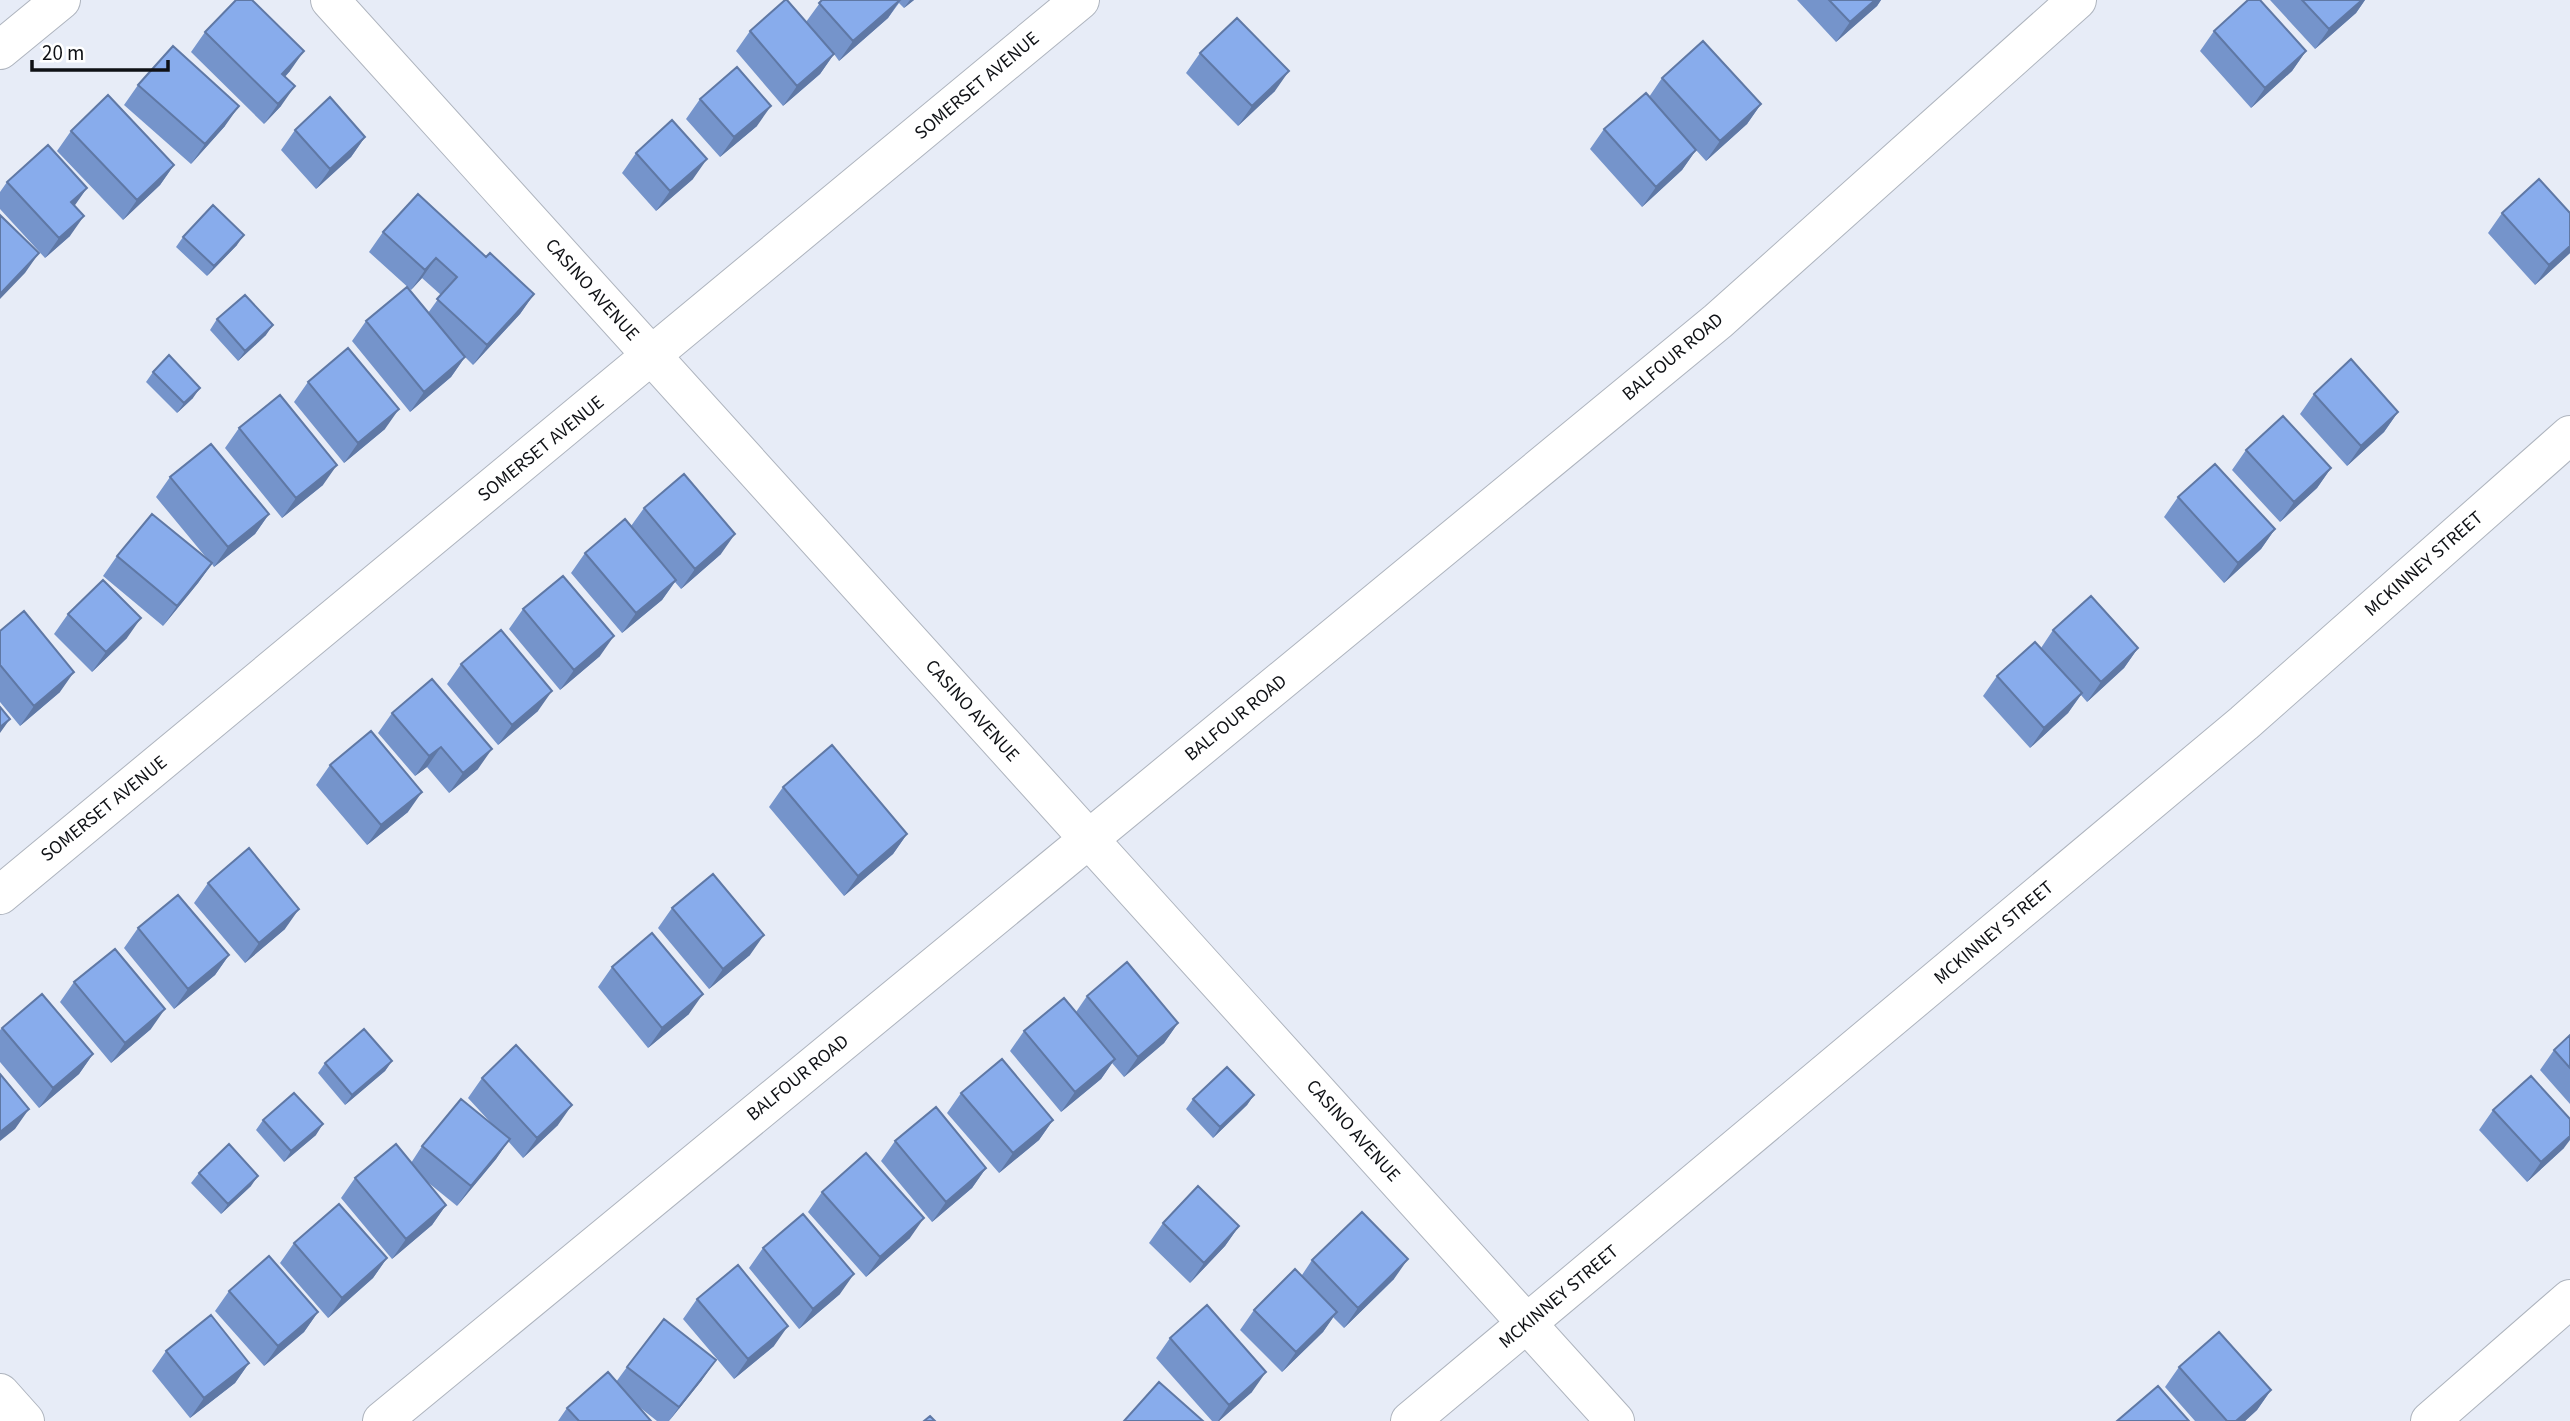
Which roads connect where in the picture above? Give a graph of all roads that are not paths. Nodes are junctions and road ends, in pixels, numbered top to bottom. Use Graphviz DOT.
graph roads {
  1 [pos="61,0"];
  2 [pos="330,0"];
  3 [pos="1080,0"];
  4 [pos="2077,0"];
  5 [pos="0,50"];
  6 [pos="653,357"];
  7 [pos="2570,435"];
  8 [pos="1088,839"];
  9 [pos="0,895"];
  10 [pos="2570,1299"];
  11 [pos="1528,1324"];
  12 [pos="0,1393"];
  13 [pos="25,1421"];
  14 [pos="382,1421"];
  15 [pos="1410,1421"];
  16 [pos="1615,1421"];
  17 [pos="2430,1421"];
  1 -- 5 [label="street"];
  2 -- 6 [label="street, CASINO AVENUE"];
  3 -- 6 [label="street, SOMERSET AVENUE"];
  4 -- 8 [label="street, BALFOUR ROAD"];
  6 -- 8 [label="street, CASINO AVENUE"];
  6 -- 9 [label="street, SOMERSET AVENUE"];
  7 -- 11 [label="street, MCKINNEY STREET"];
  8 -- 11 [label="street, CASINO AVENUE"];
  8 -- 14 [label="street, BALFOUR ROAD"];
  10 -- 17 [label="street"];
  11 -- 15 [label="street, MCKINNEY STREET"];
  11 -- 16 [label="street, CASINO AVENUE"];
  12 -- 13 [label="street"];
}
